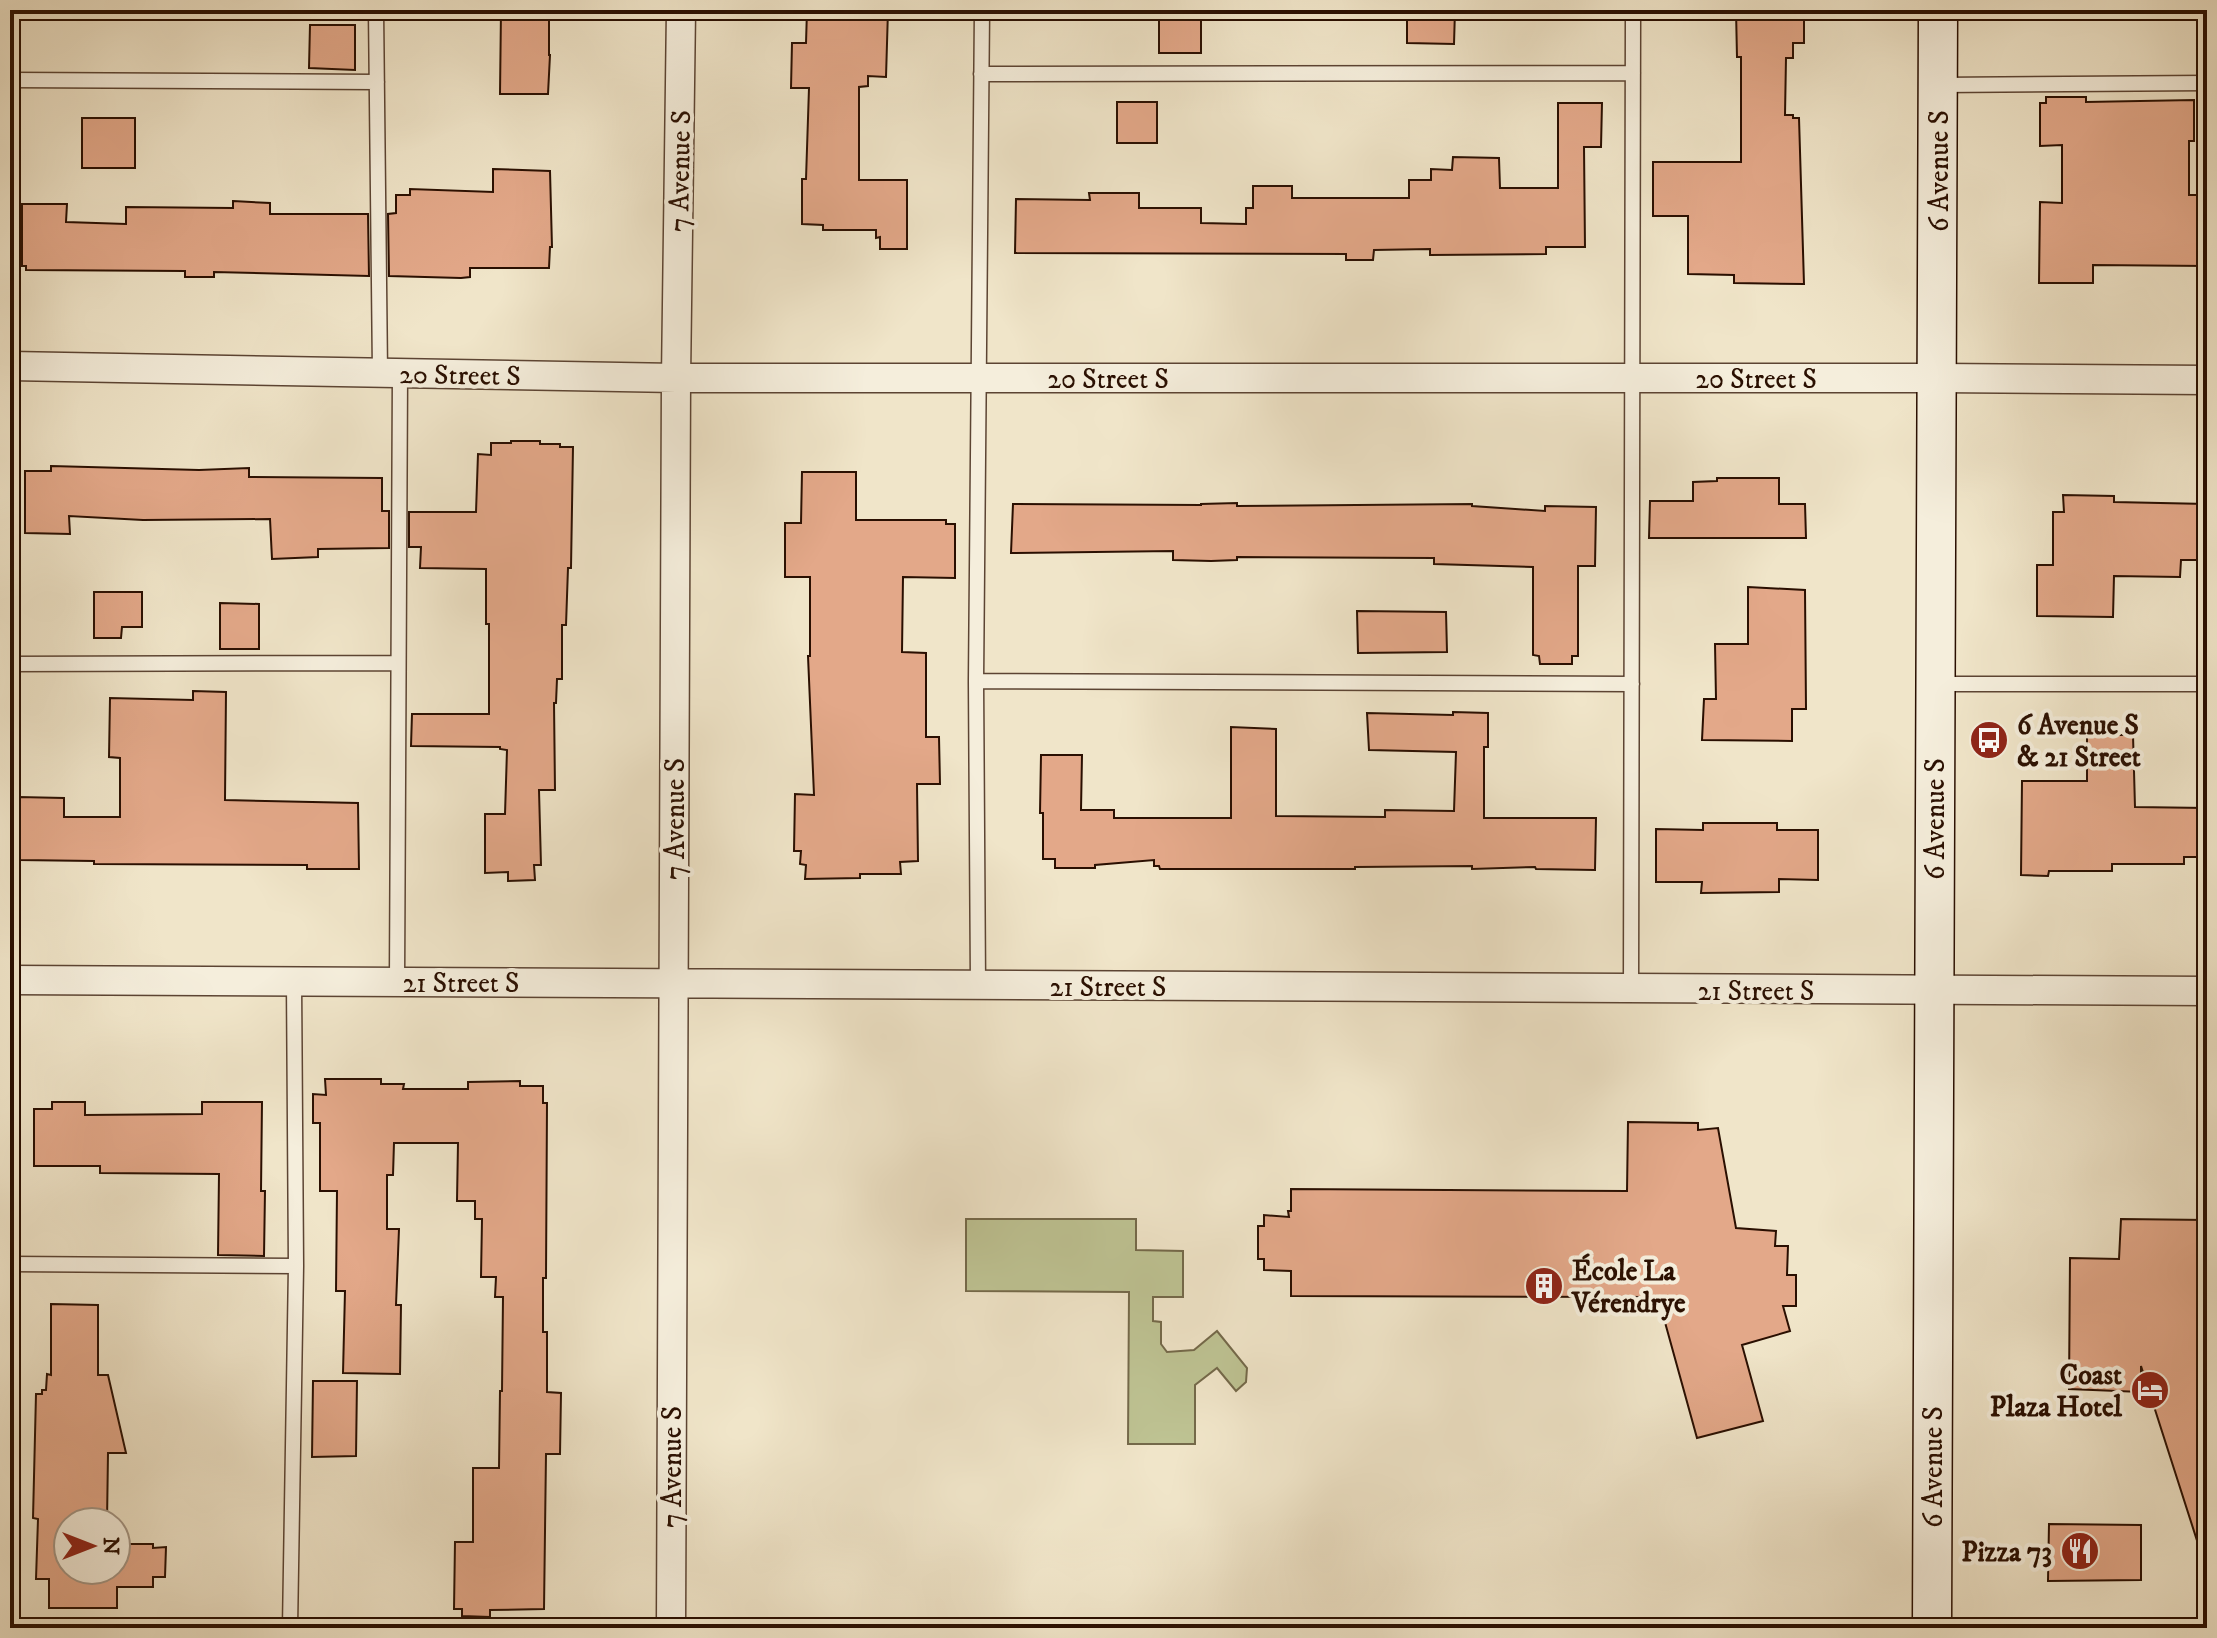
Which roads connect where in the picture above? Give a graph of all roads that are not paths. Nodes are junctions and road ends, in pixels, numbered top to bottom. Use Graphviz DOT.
graph roads {
  1 [pos="376,10"];
  2 [pos="681,10"];
  3 [pos="982,10"];
  4 [pos="1633,10"];
  5 [pos="1938,10"];
  6 [pos="1633,73"];
  7 [pos="981,74"];
  8 [pos="10,80"];
  9 [pos="377,82"];
  10 [pos="2207,83"];
  11 [pos="1938,85"];
  12 [pos="10,366"];
  13 [pos="390,373"];
  14 [pos="676,378"];
  15 [pos="979,378"];
  16 [pos="1938,378"];
  17 [pos="1633,379"];
  18 [pos="2207,380"];
  19 [pos="398,663"];
  20 [pos="10,664"];
  21 [pos="976,681"];
  22 [pos="1632,684"];
  23 [pos="1935,684"];
  24 [pos="2207,684"];
  25 [pos="10,980"];
  26 [pos="294,981"];
  27 [pos="397,982"];
  28 [pos="674,984"];
  29 [pos="978,985"];
  30 [pos="1631,990"];
  31 [pos="1933,991"];
  32 [pos="2207,991"];
  33 [pos="10,1264"];
  34 [pos="296,1266"];
  35 [pos="290,1628"];
  36 [pos="671,1628"];
  37 [pos="1932,1628"];
  1 -- 9 [label="lane"];
  2 -- 14 [label="street, 7 Avenue S"];
  3 -- 7 [label="lane"];
  4 -- 6 [label="lane"];
  5 -- 11 [label="main road, 6 Avenue S"];
  6 -- 7 [label="lane"];
  6 -- 17 [label="lane"];
  7 -- 15 [label="lane"];
  8 -- 9 [label="lane"];
  9 -- 13 [label="lane"];
  10 -- 11 [label="lane"];
  11 -- 16 [label="main road, 6 Avenue S"];
  12 -- 13 [label="street, 20 Street S"];
  13 -- 14 [label="street, 20 Street S"];
  13 -- 19 [label="lane"];
  14 -- 15 [label="street, 20 Street S"];
  14 -- 28 [label="street, 7 Avenue S"];
  15 -- 17 [label="street, 20 Street S"];
  15 -- 21 [label="lane"];
  16 -- 17 [label="street, 20 Street S"];
  16 -- 18 [label="street, 20 Street S"];
  16 -- 23 [label="main road, 6 Avenue S"];
  17 -- 22 [label="lane"];
  19 -- 20 [label="lane"];
  19 -- 27 [label="lane"];
  21 -- 22 [label="lane"];
  21 -- 29 [label="lane"];
  22 -- 30 [label="lane"];
  23 -- 24 [label="lane"];
  23 -- 31 [label="main road, 6 Avenue S"];
  25 -- 26 [label="street, 21 Street S"];
  26 -- 27 [label="street, 21 Street S"];
  26 -- 34 [label="lane"];
  27 -- 28 [label="street, 21 Street S"];
  28 -- 29 [label="street, 21 Street S"];
  28 -- 36 [label="street, 7 Avenue S"];
  29 -- 30 [label="street, 21 Street S"];
  30 -- 31 [label="street, 21 Street S"];
  31 -- 32 [label="street, 21 Street S"];
  31 -- 37 [label="main road, 6 Avenue S"];
  33 -- 34 [label="lane"];
  34 -- 35 [label="lane"];
}
